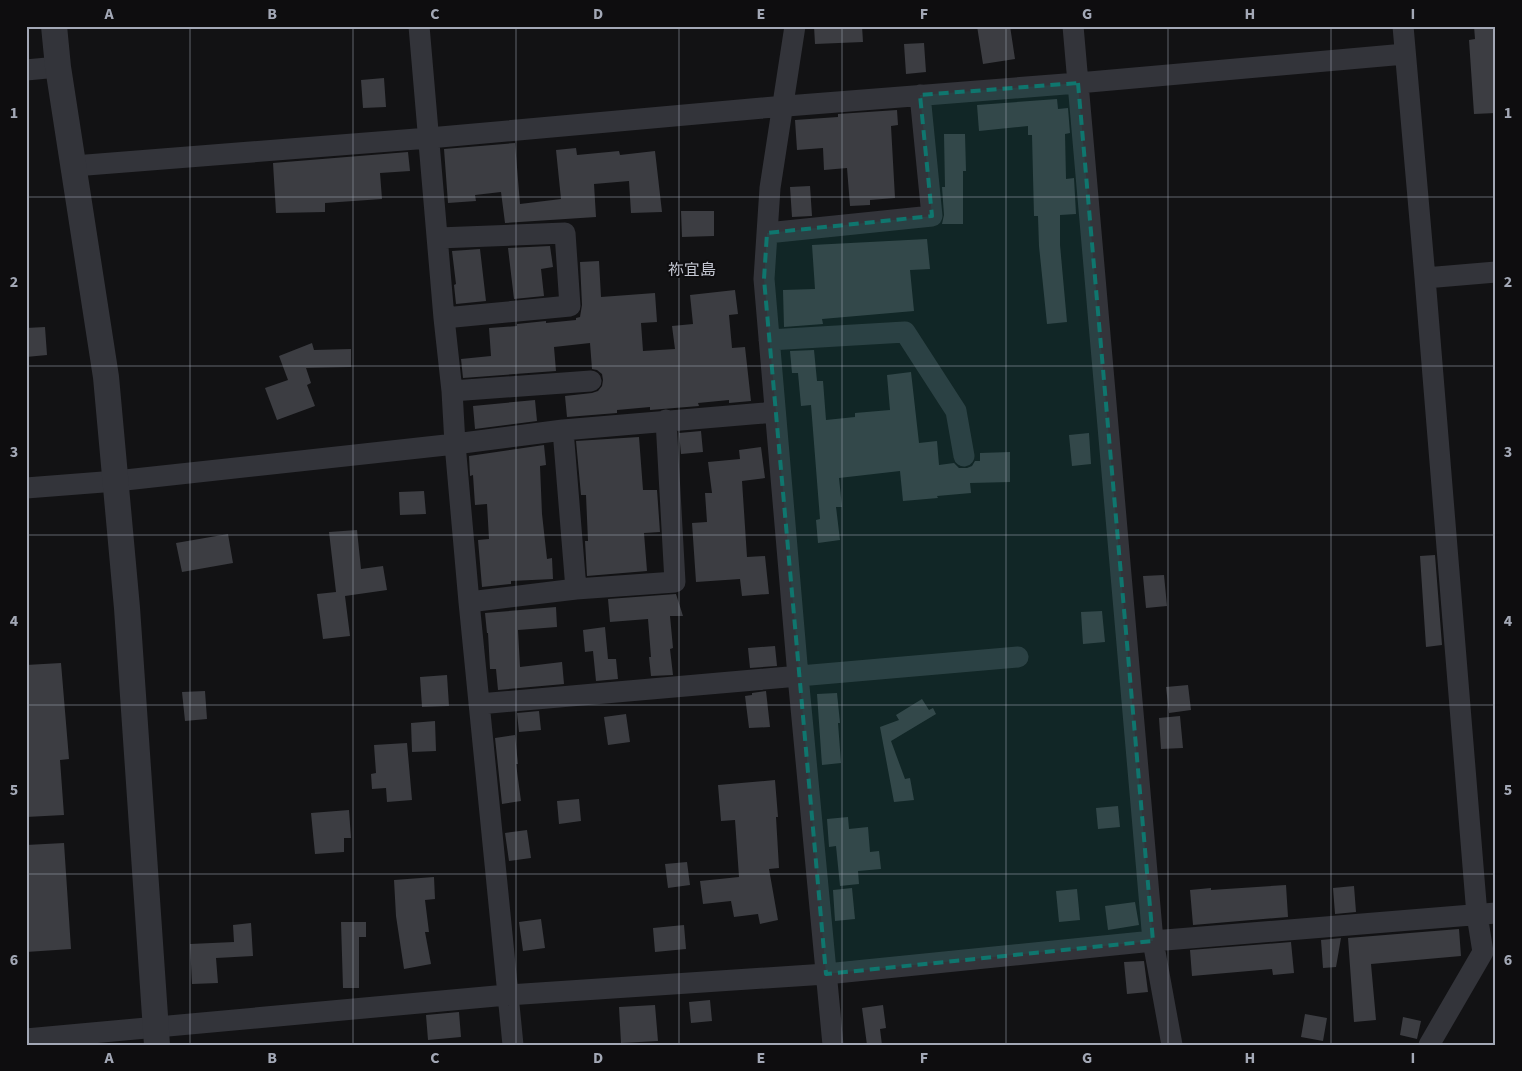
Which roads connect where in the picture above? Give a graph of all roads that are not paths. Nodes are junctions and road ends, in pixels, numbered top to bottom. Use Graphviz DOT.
graph roads {
  1 [pos="54,26"];
  2 [pos="419,26"];
  3 [pos="795,26"];
  4 [pos="1073,26"];
  5 [pos="1403,26"];
  6 [pos="1405,54"];
  7 [pos="58,67"];
  8 [pos="26,70"];
  9 [pos="1078,83"];
  10 [pos="920,95"];
  11 [pos="782,106"];
  12 [pos="429,138"];
  13 [pos="74,166"];
  14 [pos="767,233"];
  15 [pos="438,238"];
  16 [pos="1496,272"];
  17 [pos="1425,278"];
  18 [pos="444,318"];
  19 [pos="769,340"];
  20 [pos="591,381"];
  21 [pos="452,391"];
  22 [pos="775,412"];
  23 [pos="666,420"];
  24 [pos="563,430"];
  25 [pos="455,444"];
  26 [pos="964,456"];
  27 [pos="116,482"];
  28 [pos="26,488"];
  29 [pos="576,589"];
  30 [pos="469,602"];
  31 [pos="1018,657"];
  32 [pos="798,676"];
  33 [pos="479,704"];
  34 [pos="1486,914"];
  35 [pos="1153,941"];
  36 [pos="826,974"];
  37 [pos="507,995"];
  38 [pos="156,1037"];
  39 [pos="26,1039"];
  40 [pos="513,1045"];
  41 [pos="833,1045"];
  42 [pos="1172,1045"];
  43 [pos="1430,1045"];
  1 -- 7 [label="street"];
  2 -- 12 [label="street"];
  3 -- 11 [label="street"];
  4 -- 9 [label="street"];
  5 -- 6 [label="street"];
  6 -- 9 [label="street"];
  6 -- 17 [label="street"];
  7 -- 8 [label="street"];
  7 -- 13 [label="street"];
  9 -- 10 [label="street"];
  9 -- 35 [label="street"];
  10 -- 11 [label="street"];
  10 -- 14 [label="street"];
  11 -- 12 [label="street"];
  11 -- 14 [label="street"];
  12 -- 13 [label="street"];
  12 -- 15 [label="street"];
  13 -- 27 [label="street"];
  14 -- 19 [label="street"];
  15 -- 18 [label="street"];
  15 -- 18 [label="street"];
  16 -- 17 [label="street"];
  17 -- 34 [label="street"];
  18 -- 21 [label="street"];
  19 -- 22 [label="street"];
  19 -- 26 [label="street"];
  20 -- 21 [label="street"];
  21 -- 25 [label="street"];
  22 -- 23 [label="street"];
  22 -- 32 [label="street"];
  23 -- 24 [label="street"];
  23 -- 29 [label="street"];
  24 -- 25 [label="street"];
  24 -- 29 [label="street"];
  25 -- 27 [label="street"];
  25 -- 30 [label="street"];
  27 -- 28 [label="street"];
  27 -- 38 [label="street"];
  29 -- 30 [label="street"];
  30 -- 33 [label="street"];
  31 -- 32 [label="street"];
  32 -- 33 [label="street"];
  32 -- 36 [label="street"];
  33 -- 37 [label="street"];
  34 -- 35 [label="street"];
  34 -- 43 [label="street"];
  35 -- 36 [label="street"];
  35 -- 42 [label="street"];
  36 -- 37 [label="street"];
  36 -- 41 [label="street"];
  37 -- 38 [label="street"];
  37 -- 40 [label="street"];
  38 -- 39 [label="street"];
}
